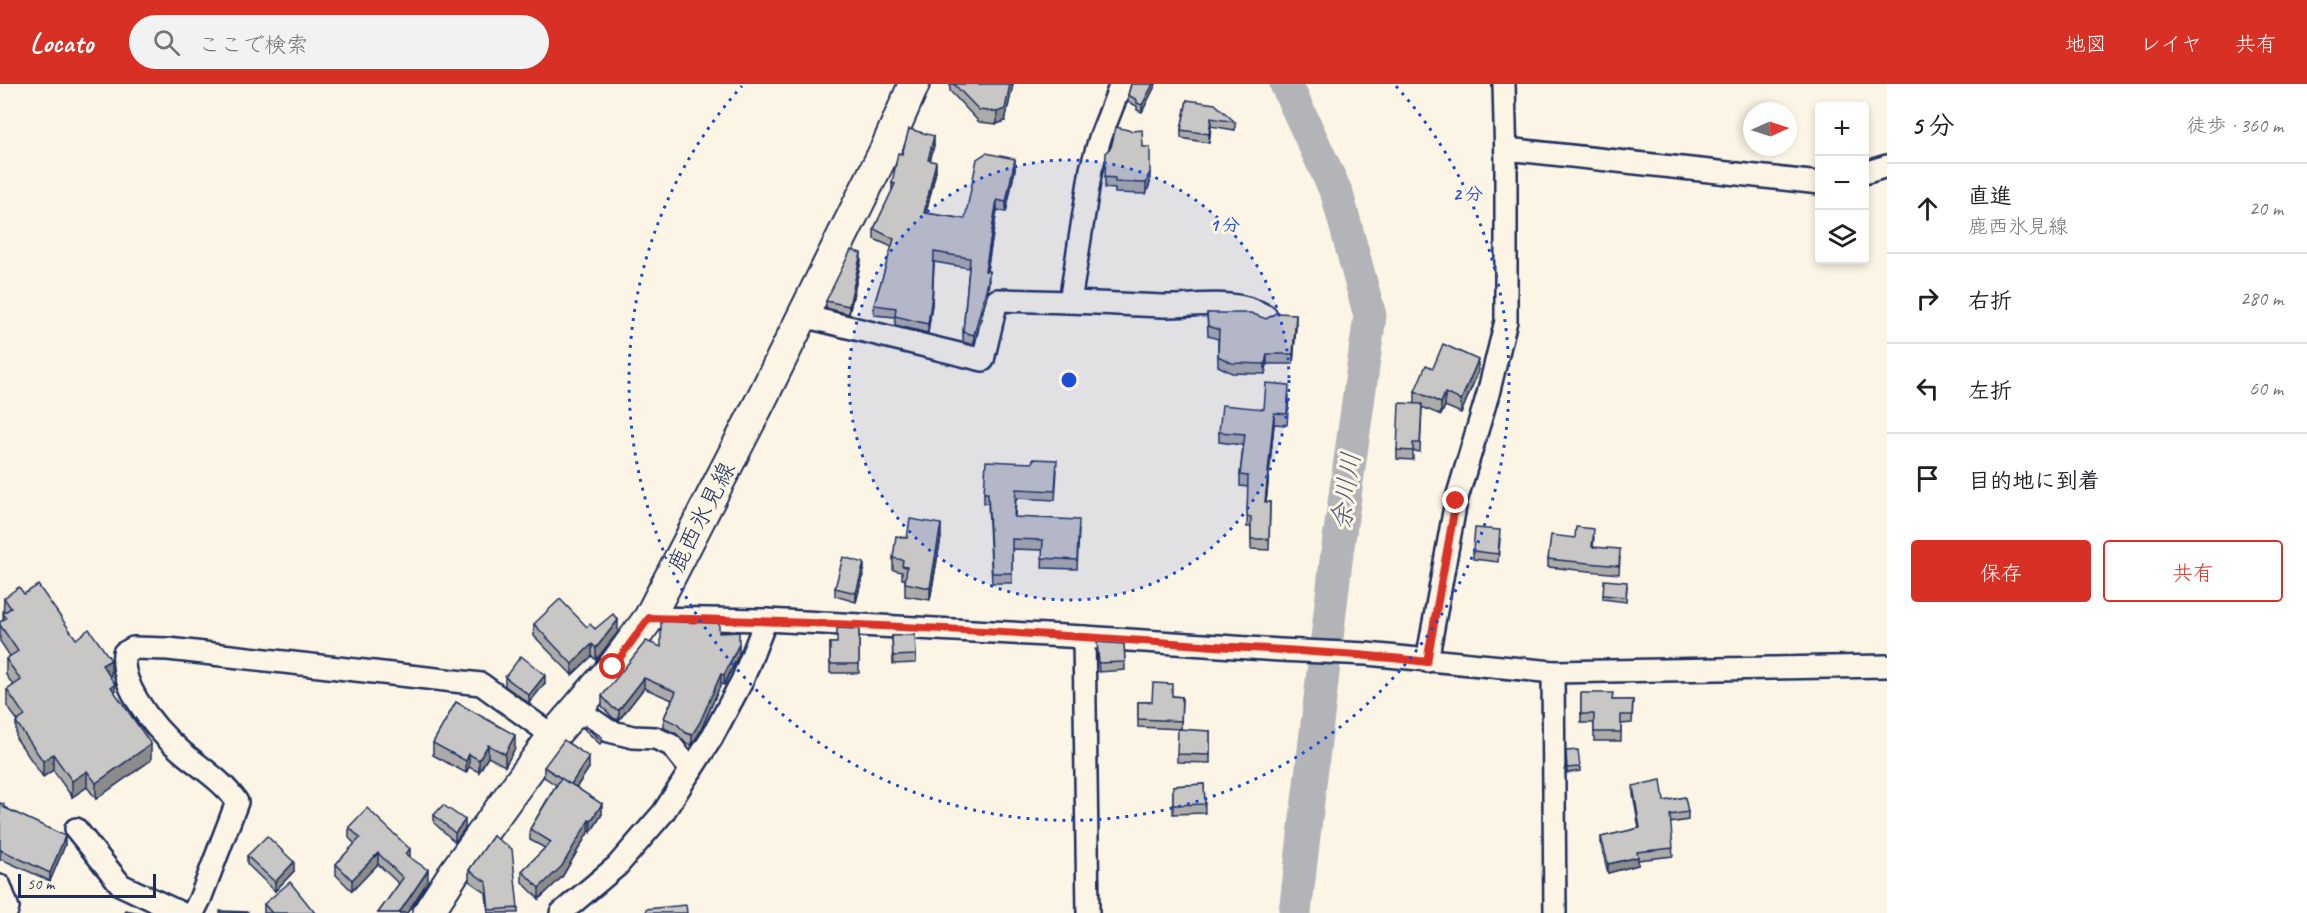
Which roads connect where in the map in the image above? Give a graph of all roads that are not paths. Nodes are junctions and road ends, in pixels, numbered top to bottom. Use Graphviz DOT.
graph roads {
  1 [pos="914,84"];
  2 [pos="1121,84"];
  3 [pos="1504,84"];
  4 [pos="1506,149"];
  5 [pos="1887,166"];
  6 [pos="1869,171"];
  7 [pos="1815,182"];
  8 [pos="1070,302"];
  9 [pos="802,316"];
  10 [pos="1266,316"];
  11 [pos="649,618"];
  12 [pos="766,620"];
  13 [pos="1084,637"];
  14 [pos="1427,662"];
  15 [pos="1887,666"];
  16 [pos="1553,672"];
  17 [pos="577,709"];
  18 [pos="553,736"];
  19 [pos="691,770"];
  20 [pos="76,829"];
  21 [pos="0,886"];
  22 [pos="5,910"];
  23 [pos="433,912"];
  24 [pos="181,913"];
  25 [pos="193,913"];
  26 [pos="561,913"];
  27 [pos="1088,913"];
  28 [pos="1555,913"];
  1 -- 9 [label="main road, 鹿西氷見線"];
  2 -- 8 [label="street"];
  3 -- 4 [label="street"];
  4 -- 7 [label="street"];
  4 -- 14 [label="street"];
  5 -- 6 [label="street"];
  8 -- 9 [label="street"];
  8 -- 10 [label="street"];
  9 -- 11 [label="main road, 鹿西氷見線"];
  11 -- 12 [label="street"];
  11 -- 17 [label="main road, 鹿西氷見線"];
  12 -- 13 [label="street"];
  12 -- 19 [label="street"];
  13 -- 14 [label="street"];
  13 -- 27 [label="street"];
  14 -- 16 [label="street"];
  15 -- 16 [label="street"];
  16 -- 28 [label="street"];
  17 -- 18 [label="main road, 鹿西氷見線"];
  17 -- 19 [label="street"];
  18 -- 23 [label="main road, 鹿西氷見線"];
  18 -- 25 [label="street"];
  19 -- 26 [label="street"];
  20 -- 24 [label="street"];
  21 -- 22 [label="street"];
}
